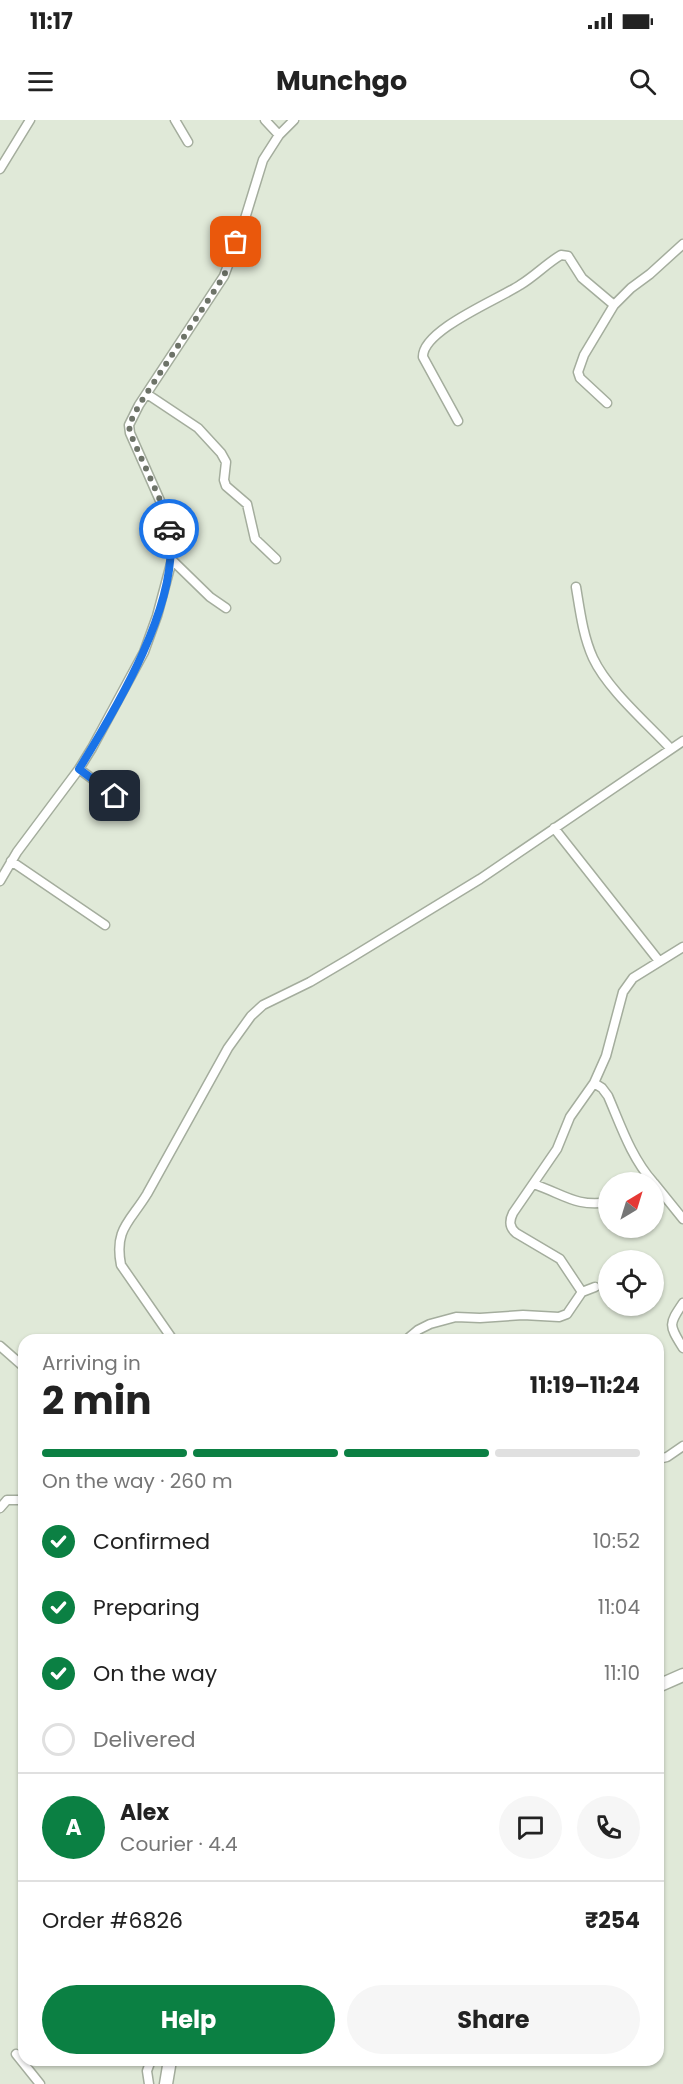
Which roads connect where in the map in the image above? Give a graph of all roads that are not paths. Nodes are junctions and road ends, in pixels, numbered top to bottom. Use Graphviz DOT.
graph roads {
  1 [pos="30,120"];
  2 [pos="175,120"];
  3 [pos="265,120"];
  4 [pos="294,120"];
  5 [pos="279,135"];
  6 [pos="188,142"];
  7 [pos="0,169"];
  8 [pos="683,244"];
  9 [pos="614,305"];
  10 [pos="147,394"];
  11 [pos="607,403"];
  12 [pos="458,421"];
  13 [pos="276,559"];
  14 [pos="172,560"];
  15 [pos="576,587"];
  16 [pos="226,608"];
  17 [pos="683,741"];
  18 [pos="671,749"];
  19 [pos="79,769"];
  20 [pos="133,809"];
  21 [pos="554,828"];
  22 [pos="11,861"];
  23 [pos="0,881"];
  24 [pos="105,925"];
  25 [pos="683,947"];
  26 [pos="659,961"];
  27 [pos="594,1083"];
  28 [pos="645,1172"];
  29 [pos="533,1184"];
  30 [pos="664,1196"];
  31 [pos="598,1204"];
  32 [pos="683,1219"];
  33 [pos="595,1287"];
  34 [pos="582,1292"];
  35 [pos="683,1302"];
  36 [pos="170,1334"];
  37 [pos="413,1334"];
  38 [pos="0,1346"];
  39 [pos="683,1348"];
  40 [pos="18,1362"];
  41 [pos="683,1446"];
  42 [pos="664,1458"];
  43 [pos="18,1500"];
  44 [pos="0,1508"];
  45 [pos="683,1675"];
  46 [pos="664,1683"];
  47 [pos="16,2054"];
  48 [pos="18,2056"];
  49 [pos="26,2066"];
  50 [pos="149,2066"];
  51 [pos="169,2066"];
  52 [pos="40,2084"];
  53 [pos="149,2084"];
  54 [pos="166,2084"];
  1 -- 7 [label="street"];
  2 -- 6 [label="street"];
  3 -- 5 [label="street"];
  4 -- 5 [label="street"];
  5 -- 10 [label="street"];
  8 -- 9 [label="street"];
  9 -- 11 [label="street"];
  9 -- 12 [label="street"];
  10 -- 13 [label="street"];
  10 -- 14 [label="street"];
  14 -- 16 [label="street"];
  14 -- 19 [label="street"];
  15 -- 18 [label="street"];
  17 -- 18 [label="street"];
  18 -- 21 [label="street"];
  19 -- 20 [label="street"];
  19 -- 22 [label="street"];
  21 -- 26 [label="street"];
  21 -- 36 [label="street"];
  22 -- 23 [label="street"];
  22 -- 24 [label="street"];
  25 -- 26 [label="street"];
  26 -- 27 [label="street"];
  27 -- 28 [label="street"];
  27 -- 29 [label="street"];
  29 -- 31 [label="street"];
  29 -- 34 [label="street"];
  30 -- 32 [label="street"];
  33 -- 34 [label="street"];
  34 -- 37 [label="street"];
  35 -- 39 [label="street"];
  38 -- 40 [label="street"];
  41 -- 42 [label="street"];
  43 -- 44 [label="street"];
  45 -- 46 [label="highway"];
  47 -- 48 [label="street"];
  49 -- 52 [label="street"];
  50 -- 53 [label="street"];
  51 -- 54 [label="highway"];
}
